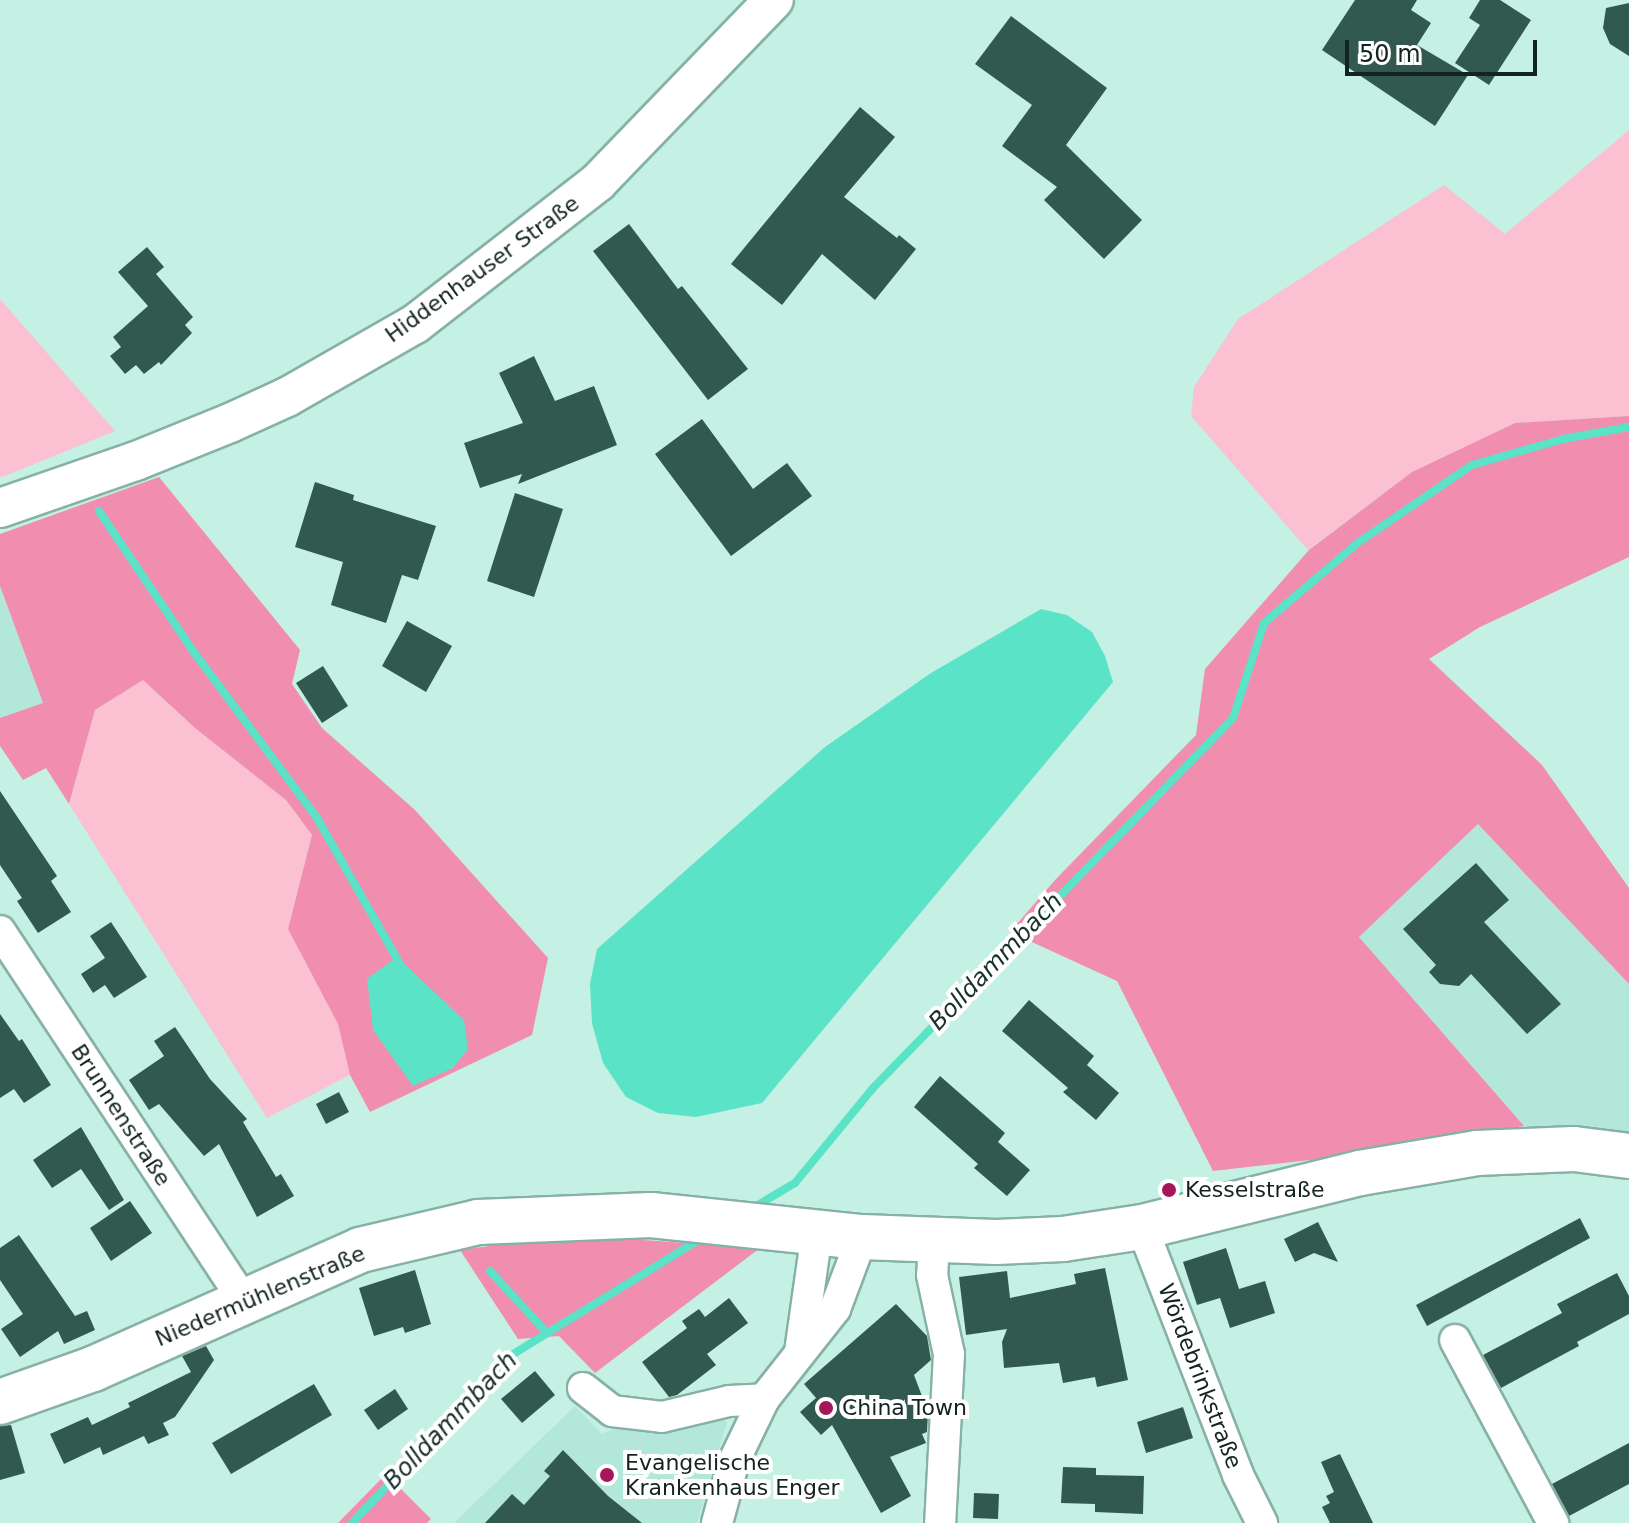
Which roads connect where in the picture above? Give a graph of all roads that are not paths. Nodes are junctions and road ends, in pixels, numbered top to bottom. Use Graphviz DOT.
graph roads {
  1 [pos="774,0"];
  2 [pos="0,508"];
  3 [pos="0,931"];
  4 [pos="1629,1156"];
  5 [pos="1142,1227"];
  6 [pos="806,1230"];
  7 [pos="862,1237"];
  8 [pos="934,1241"];
  9 [pos="243,1300"];
  10 [pos="1455,1340"];
  11 [pos="800,1353"];
  12 [pos="583,1388"];
  13 [pos="764,1399"];
  14 [pos="0,1402"];
  15 [pos="717,1523"];
  16 [pos="940,1523"];
  17 [pos="1262,1523"];
  18 [pos="1553,1523"];
  1 -- 2 [label="street, Hiddenhauser Straße"];
  3 -- 9 [label="street, Brunnenstraße"];
  4 -- 5 [label="main road, Niedermühlenstraße"];
  5 -- 8 [label="main road, Niedermühlenstraße"];
  5 -- 17 [label="street, Wördebrinkstraße"];
  6 -- 7 [label="main road, Niedermühlenstraße"];
  6 -- 9 [label="main road, Niedermühlenstraße"];
  6 -- 11 [label="street"];
  7 -- 8 [label="main road, Niedermühlenstraße"];
  7 -- 11 [label="street"];
  8 -- 16 [label="street"];
  9 -- 14 [label="main road, Niedermühlenstraße"];
  10 -- 18 [label="street"];
  11 -- 13 [label="street"];
  12 -- 13 [label="street"];
  13 -- 15 [label="street"];
}
